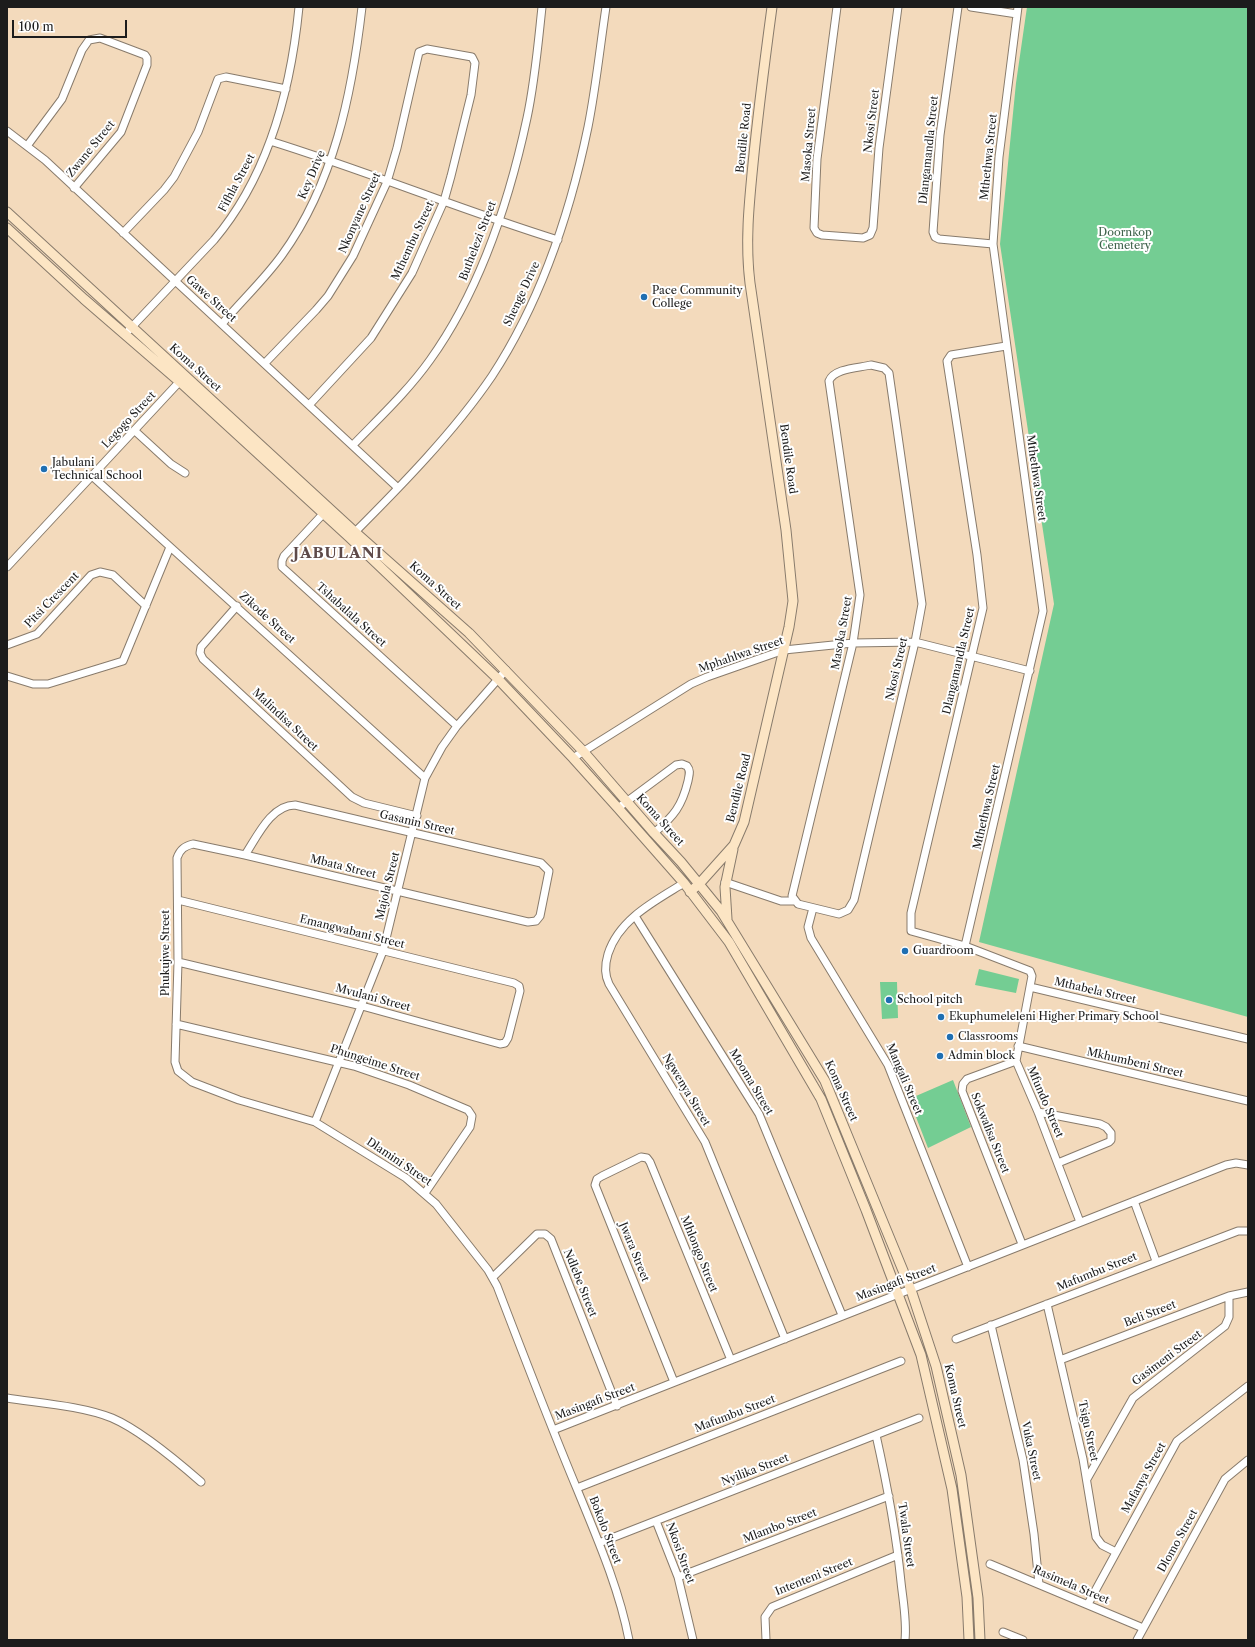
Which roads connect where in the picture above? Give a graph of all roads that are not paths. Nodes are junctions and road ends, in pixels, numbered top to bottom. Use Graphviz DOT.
graph roads {
  1 [pos="300,7"];
  2 [pos="362,7"];
  3 [pos="542,7"];
  4 [pos="606,7"];
  5 [pos="772,7"];
  6 [pos="837,7"];
  7 [pos="898,7"];
  8 [pos="958,7"];
  9 [pos="971,7"];
  10 [pos="1018,10"];
  11 [pos="473,58"];
  12 [pos="286,90"];
  13 [pos="7,131"];
  14 [pos="270,141"];
  15 [pos="27,146"];
  16 [pos="331,160"];
  17 [pos="387,182"];
  18 [pos="74,188"];
  19 [pos="444,201"];
  20 [pos="7,212"];
  21 [pos="499,222"];
  22 [pos="7,228"];
  23 [pos="123,233"];
  24 [pos="868,237"];
  25 [pos="558,240"];
  26 [pos="993,244"];
  27 [pos="175,281"];
  28 [pos="222,324"];
  29 [pos="132,326"];
  30 [pos="124,334"];
  31 [pos="1006,346"];
  32 [pos="265,363"];
  33 [pos="884,368"];
  34 [pos="183,378"];
  35 [pos="310,404"];
  36 [pos="135,431"];
  37 [pos="353,445"];
  38 [pos="185,473"];
  39 [pos="92,476"];
  40 [pos="398,488"];
  41 [pos="323,514"];
  42 [pos="352,534"];
  43 [pos="170,547"];
  44 [pos="7,568"];
  45 [pos="146,606"];
  46 [pos="237,606"];
  47 [pos="915,642"];
  48 [pos="853,643"];
  49 [pos="7,645"];
  50 [pos="784,650"];
  51 [pos="972,656"];
  52 [pos="506,670"];
  53 [pos="1030,671"];
  54 [pos="7,676"];
  55 [pos="498,679"];
  56 [pos="457,726"];
  57 [pos="583,751"];
  58 [pos="573,758"];
  59 [pos="425,778"];
  60 [pos="627,802"];
  61 [pos="618,808"];
  62 [pos="417,816"];
  63 [pos="412,832"];
  64 [pos="654,833"];
  65 [pos="193,844"];
  66 [pos="734,845"];
  67 [pos="245,854"];
  68 [pos="725,882"];
  69 [pos="684,883"];
  70 [pos="700,883"];
  71 [pos="397,892"];
  72 [pos="690,892"];
  73 [pos="794,899"];
  74 [pos="178,900"];
  75 [pos="813,908"];
  76 [pos="635,916"];
  77 [pos="534,922"];
  78 [pos="728,923"];
  79 [pos="965,946"];
  80 [pos="383,951"];
  81 [pos="178,962"];
  82 [pos="1030,987"];
  83 [pos="520,988"];
  84 [pos="362,1006"];
  85 [pos="176,1024"];
  86 [pos="1248,1039"];
  87 [pos="1018,1046"];
  88 [pos="1016,1061"];
  89 [pos="339,1062"];
  90 [pos="178,1071"];
  91 [pos="1248,1101"];
  92 [pos="1038,1112"];
  93 [pos="315,1122"];
  94 [pos="645,1158"];
  95 [pos="1058,1162"];
  96 [pos="1248,1165"];
  97 [pos="425,1193"];
  98 [pos="1134,1200"];
  99 [pos="1080,1222"];
  100 [pos="1248,1231"];
  101 [pos="1022,1244"];
  102 [pos="1156,1261"];
  103 [pos="968,1267"];
  104 [pos="493,1277"];
  105 [pos="911,1290"];
  106 [pos="1248,1292"];
  107 [pos="899,1294"];
  108 [pos="1229,1296"];
  109 [pos="1047,1304"];
  110 [pos="842,1315"];
  111 [pos="990,1325"];
  112 [pos="785,1339"];
  113 [pos="956,1339"];
  114 [pos="731,1360"];
  115 [pos="1060,1360"];
  116 [pos="902,1361"];
  117 [pos="674,1382"];
  118 [pos="1248,1386"];
  119 [pos="7,1398"];
  120 [pos="617,1406"];
  121 [pos="919,1418"];
  122 [pos="553,1430"];
  123 [pos="876,1435"];
  124 [pos="1248,1460"];
  125 [pos="1087,1479"];
  126 [pos="201,1482"];
  127 [pos="577,1488"];
  128 [pos="889,1496"];
  129 [pos="656,1521"];
  130 [pos="599,1543"];
  131 [pos="1116,1552"];
  132 [pos="898,1555"];
  133 [pos="990,1564"];
  134 [pos="678,1576"];
  135 [pos="1039,1584"];
  136 [pos="1088,1604"];
  137 [pos="1143,1628"];
  138 [pos="1003,1632"];
  139 [pos="629,1640"];
  140 [pos="693,1640"];
  141 [pos="766,1640"];
  142 [pos="905,1640"];
  143 [pos="969,1640"];
  144 [pos="980,1640"];
  145 [pos="1023,1640"];
  146 [pos="1136,1640"];
  1 -- 12 [label="street, Fifhla Street"];
  2 -- 16 [label="street, Key Drive"];
  3 -- 21 [label="street, Buthelezi Street"];
  4 -- 25 [label="street, Shenge Drive"];
  5 -- 50 [label="main road, Bendile Road"];
  6 -- 24 [label="street, Masoka Street"];
  7 -- 24 [label="street, Nkosi Street"];
  8 -- 26 [label="street, Dlangamandla Street"];
  9 -- 10 [label="street"];
  10 -- 26 [label="street, Mthethwa Street"];
  11 -- 17 [label="street, Nkonyane Street"];
  11 -- 19 [label="street, Mthembu Street"];
  12 -- 14 [label="street, Fifhla Street"];
  12 -- 23 [label="street"];
  13 -- 15 [label="street, Gawe Street"];
  14 -- 16 [label="street"];
  14 -- 27 [label="street, Fifhla Street"];
  15 -- 18 [label="street, Gawe Street"];
  15 -- 18 [label="street, Zwane Street"];
  16 -- 17 [label="street"];
  16 -- 28 [label="street, Key Drive"];
  17 -- 19 [label="street"];
  17 -- 32 [label="street, Nkonyane Street"];
  18 -- 23 [label="street, Gawe Street"];
  19 -- 21 [label="street"];
  19 -- 35 [label="street, Mthembu Street"];
  20 -- 29 [label="main road, Koma Street"];
  21 -- 25 [label="street"];
  21 -- 37 [label="street, Buthelezi Street"];
  22 -- 30 [label="main road, Koma Street"];
  23 -- 27 [label="street, Gawe Street"];
  25 -- 40 [label="street, Shenge Drive"];
  26 -- 31 [label="street, Mthethwa Street"];
  27 -- 28 [label="street, Gawe Street"];
  27 -- 29 [label="street, Fifhla Street"];
  28 -- 32 [label="street, Gawe Street"];
  29 -- 30 [label="street, Fifhla Street"];
  29 -- 34 [label="main road, Koma Street"];
  30 -- 34 [label="main road, Koma Street"];
  31 -- 51 [label="street, Dlangamandla Street"];
  31 -- 53 [label="street, Mthethwa Street"];
  32 -- 35 [label="street, Gawe Street"];
  33 -- 47 [label="street, Nkosi Street"];
  33 -- 48 [label="street, Masoka Street"];
  34 -- 36 [label="street, Legogo Street"];
  34 -- 41 [label="main road, Koma Street"];
  34 -- 42 [label="main road, Koma Street"];
  35 -- 37 [label="street, Gawe Street"];
  36 -- 38 [label="street"];
  36 -- 39 [label="street, Legogo Street"];
  37 -- 40 [label="street, Gawe Street"];
  39 -- 43 [label="street, Zikode Street"];
  39 -- 44 [label="street, Legogo Street"];
  40 -- 42 [label="street, Shenge Drive"];
  41 -- 42 [label="main road, Koma Street"];
  41 -- 56 [label="street, Tshabalala Street"];
  42 -- 52 [label="main road, Koma Street"];
  42 -- 55 [label="main road, Koma Street"];
  43 -- 45 [label="street"];
  43 -- 46 [label="street, Zikode Street"];
  45 -- 49 [label="street, Pitsi Crescent"];
  45 -- 54 [label="street"];
  46 -- 59 [label="street, Zikode Street"];
  46 -- 62 [label="street, Malindisa Street"];
  47 -- 48 [label="street, Mphahlwa Street"];
  47 -- 51 [label="street, Mphahlwa Street"];
  47 -- 75 [label="street, Nkosi Street"];
  48 -- 50 [label="street, Mphahlwa Street"];
  48 -- 73 [label="street, Masoka Street"];
  50 -- 57 [label="street, Mphahlwa Street"];
  50 -- 66 [label="main road, Bendile Road"];
  51 -- 53 [label="street, Mphahlwa Street"];
  51 -- 79 [label="street, Dlangamandla Street"];
  52 -- 55 [label="street, Majola Street"];
  52 -- 57 [label="main road, Koma Street"];
  53 -- 79 [label="street, Mthethwa Street"];
  55 -- 56 [label="street, Majola Street"];
  55 -- 58 [label="main road, Koma Street"];
  56 -- 59 [label="street, Majola Street"];
  57 -- 58 [label="street, Mphahlwa Street"];
  57 -- 60 [label="main road, Koma Street"];
  58 -- 61 [label="main road, Koma Street"];
  59 -- 62 [label="street, Majola Street"];
  60 -- 61 [label="street"];
  60 -- 64 [label="main road, Koma Street"];
  60 -- 64 [label="street"];
  61 -- 69 [label="main road, Koma Street"];
  62 -- 63 [label="street, Majola Street"];
  63 -- 67 [label="street, Gasanin Street"];
  63 -- 71 [label="street, Majola Street"];
  63 -- 77 [label="street, Gasanin Street"];
  64 -- 70 [label="main road, Koma Street"];
  65 -- 67 [label="street, Mbata Street"];
  65 -- 74 [label="street, Phukujwe Street"];
  66 -- 68 [label="main road"];
  66 -- 70 [label="main road, Bendile Road"];
  67 -- 71 [label="street, Mbata Street"];
  68 -- 73 [label="street, Nkosi Street"];
  68 -- 78 [label="main road"];
  69 -- 72 [label="main road, Koma Street"];
  69 -- 76 [label="street, Ngwenya Street"];
  70 -- 72 [label="main road, Bendile Road"];
  70 -- 78 [label="main road, Koma Street"];
  71 -- 77 [label="street, Mbata Street"];
  71 -- 80 [label="street, Majola Street"];
  72 -- 107 [label="main road, Koma Street"];
  73 -- 75 [label="street, Nkosi Street"];
  74 -- 80 [label="street, Emangwabani Street"];
  74 -- 81 [label="street, Phukujwe Street"];
  75 -- 103 [label="street, Mangali Street"];
  76 -- 110 [label="street, Mooma Street"];
  76 -- 112 [label="street, Ngwenya Street"];
  78 -- 105 [label="main road, Koma Street"];
  79 -- 82 [label="street"];
  80 -- 83 [label="street, Emangwabani Street"];
  80 -- 84 [label="street, Majola Street"];
  81 -- 84 [label="street, Mvulani Street"];
  81 -- 85 [label="street, Phukujwe Street"];
  82 -- 86 [label="street, Mthabela Street"];
  82 -- 87 [label="street, Mfundo Street"];
  83 -- 84 [label="street, Mvulani Street"];
  84 -- 89 [label="street, Majola Street"];
  85 -- 89 [label="street, Phungeime Street"];
  85 -- 90 [label="street, Phukujwe Street"];
  87 -- 88 [label="street, Mfundo Street"];
  87 -- 91 [label="street, Mkhumbeni Street"];
  88 -- 92 [label="street, Mfundo Street"];
  88 -- 101 [label="street, Sokwalisa Street"];
  89 -- 93 [label="street, Majola Street"];
  89 -- 97 [label="street, Phungeime Street"];
  90 -- 93 [label="street, Dlamini Street"];
  92 -- 95 [label="street, Mfundo Street"];
  92 -- 95 [label="street"];
  93 -- 97 [label="street, Dlamini Street"];
  94 -- 114 [label="street, Mhlongo Street"];
  94 -- 117 [label="street, Jwara Street"];
  95 -- 99 [label="street, Mfundo Street"];
  96 -- 98 [label="street, Masingafi Street"];
  97 -- 104 [label="street, Dlamini Street"];
  98 -- 99 [label="street, Masingafi Street"];
  98 -- 102 [label="street"];
  99 -- 101 [label="street, Masingafi Street"];
  100 -- 102 [label="street, Mafumbu Street"];
  101 -- 103 [label="street, Masingafi Street"];
  102 -- 109 [label="street, Mafumbu Street"];
  103 -- 105 [label="street, Masingafi Street"];
  104 -- 120 [label="street, Ndlebe Street"];
  104 -- 122 [label="street, Dlamini Street"];
  105 -- 107 [label="street, Masingafi Street"];
  105 -- 144 [label="main road, Koma Street"];
  106 -- 108 [label="street, Beli Street"];
  107 -- 110 [label="street, Masingafi Street"];
  107 -- 143 [label="main road, Koma Street"];
  108 -- 115 [label="street, Beli Street"];
  108 -- 125 [label="street, Gasimeni Street"];
  109 -- 111 [label="street, Mafumbu Street"];
  109 -- 115 [label="street, Tsigu Street"];
  110 -- 112 [label="street, Masingafi Street"];
  111 -- 113 [label="street, Mafumbu Street"];
  111 -- 135 [label="street, Vuka Street"];
  112 -- 114 [label="street, Masingafi Street"];
  114 -- 117 [label="street, Masingafi Street"];
  115 -- 125 [label="street, Tsigu Street"];
  116 -- 127 [label="street, Mafumbu Street"];
  117 -- 120 [label="street, Masingafi Street"];
  118 -- 131 [label="street, Mafanya Street"];
  119 -- 126 [label="street"];
  120 -- 122 [label="street, Masingafi Street"];
  121 -- 123 [label="street, Nyilika Street"];
  122 -- 127 [label="street, Bokolo Street"];
  123 -- 128 [label="street, Twala Street"];
  123 -- 129 [label="street, Nyilika Street"];
  124 -- 137 [label="street, Dlomo Street"];
  125 -- 131 [label="street, Tsigu Street"];
  127 -- 130 [label="street, Bokolo Street"];
  128 -- 132 [label="street, Twala Street"];
  128 -- 134 [label="street, Mlambo Street"];
  129 -- 130 [label="street, Nyilika Street"];
  129 -- 134 [label="street, Nkosi Street"];
  130 -- 139 [label="street, Bokolo Street"];
  131 -- 136 [label="street, Mafanya Street"];
  132 -- 141 [label="street, Intenteni Street"];
  132 -- 142 [label="street, Twala Street"];
  133 -- 135 [label="street, Rasimela Street"];
  134 -- 140 [label="street, Nkosi Street"];
  135 -- 136 [label="street, Rasimela Street"];
  136 -- 137 [label="street, Rasimela Street"];
  137 -- 146 [label="street, Dlomo Street"];
  138 -- 145 [label="street"];
}
